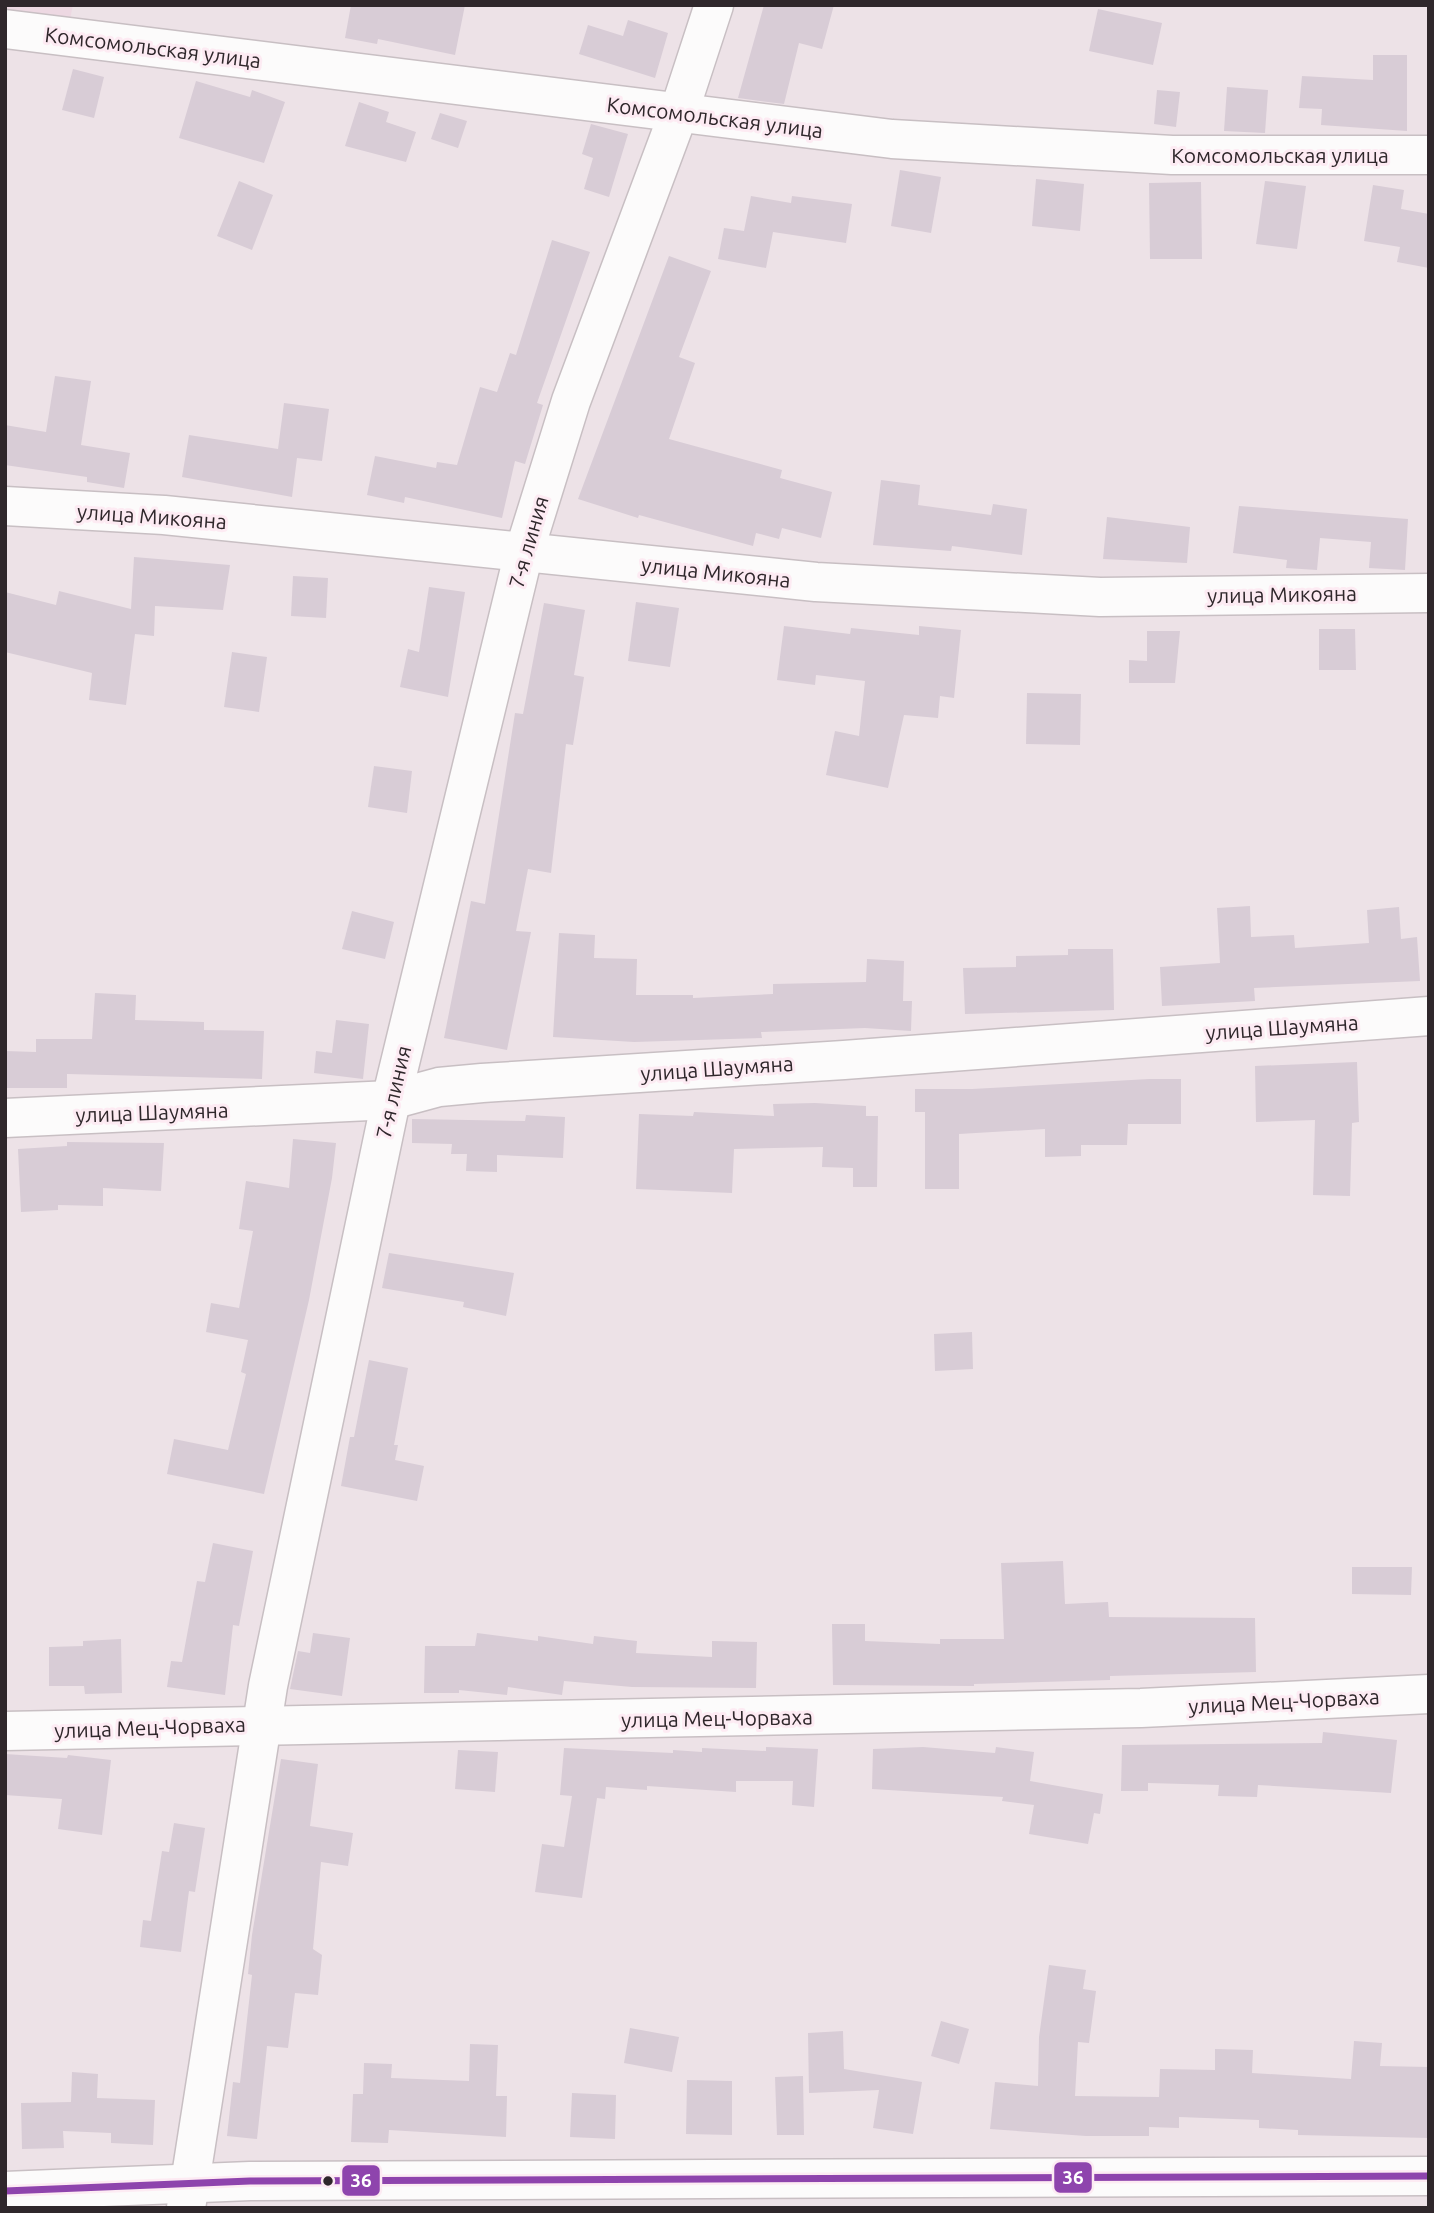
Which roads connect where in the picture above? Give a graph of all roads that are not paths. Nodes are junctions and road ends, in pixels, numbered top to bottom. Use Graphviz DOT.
graph roads {
  1 [pos="714,5"];
  2 [pos="5,29"];
  3 [pos="679,112"];
  4 [pos="1429,155"];
  5 [pos="5,506"];
  6 [pos="524,552"];
  7 [pos="1429,593"];
  8 [pos="1429,1016"];
  9 [pos="391,1100"];
  10 [pos="5,1118"];
  11 [pos="1429,1694"];
  12 [pos="262,1724"];
  13 [pos="5,1731"];
  14 [pos="1429,2176"];
  15 [pos="5,2191"];
  16 [pos="189,2195"];
  1 -- 3 [label="street, 7-я линия"];
  2 -- 3 [label="street, Комсомольская улица"];
  3 -- 4 [label="street, Комсомольская улица"];
  3 -- 6 [label="street, 7-я линия"];
  5 -- 6 [label="street, улица Микояна"];
  6 -- 7 [label="street, улица Микояна"];
  6 -- 9 [label="street, 7-я линия"];
  8 -- 9 [label="street, улица Шаумяна"];
  9 -- 10 [label="street, улица Шаумяна"];
  9 -- 12 [label="street, 7-я линия"];
  11 -- 12 [label="street, улица Мец-Чорваха"];
  12 -- 13 [label="street, улица Мец-Чорваха"];
  12 -- 16 [label="street, 7-я линия"];
  14 -- 16 [label="street"];
  15 -- 16 [label="street"];
}
